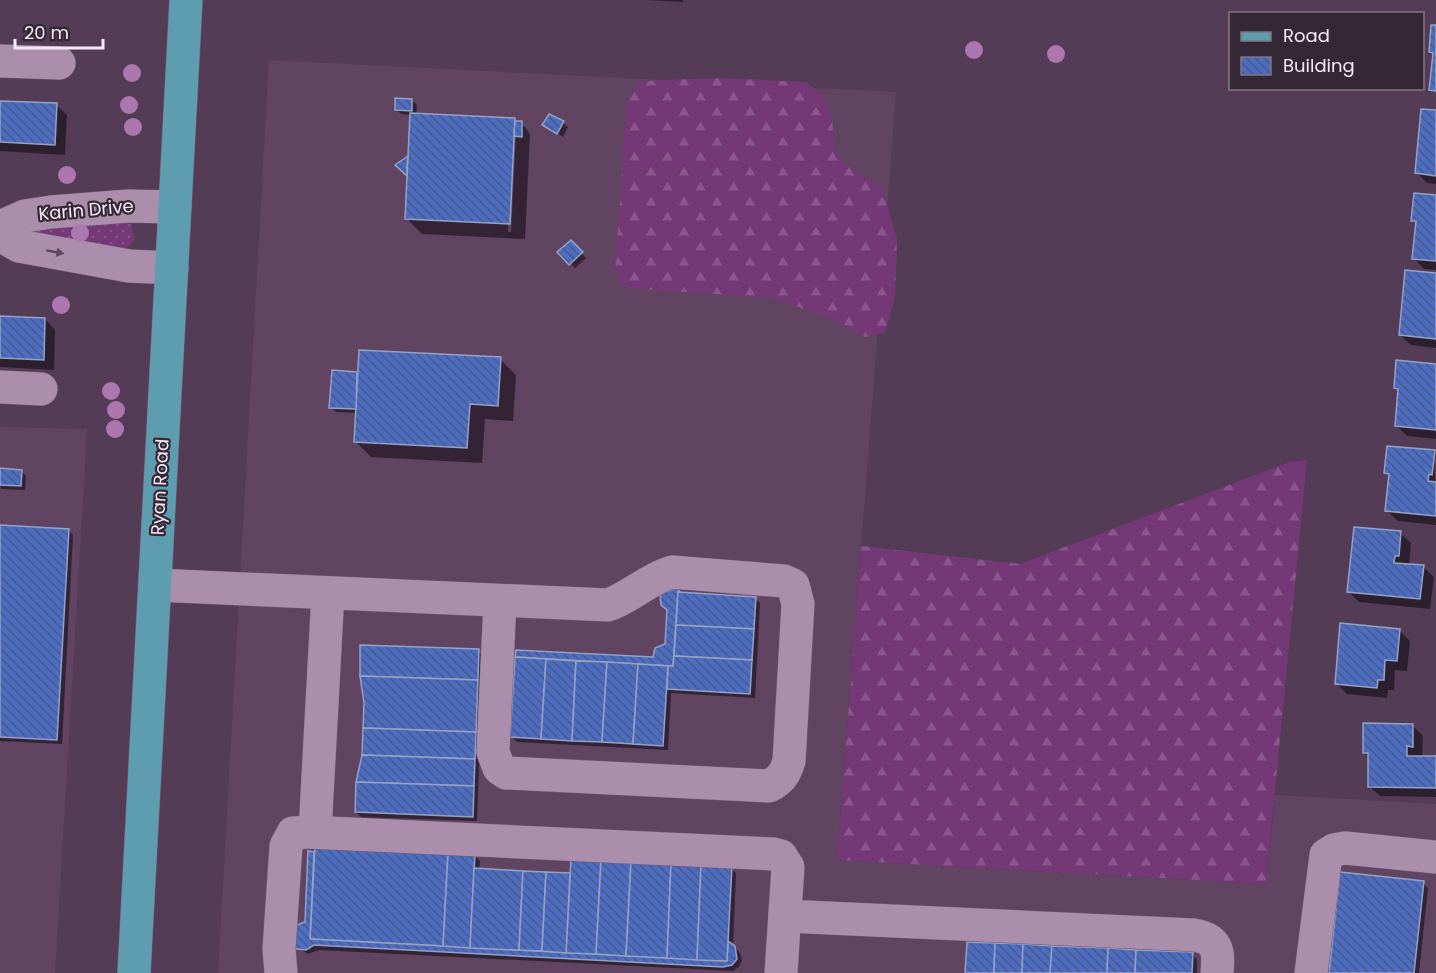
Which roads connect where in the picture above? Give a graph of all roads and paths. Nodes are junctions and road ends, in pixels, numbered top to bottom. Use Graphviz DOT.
graph roads {
  1 [pos="186,0"];
  2 [pos="0,61"];
  3 [pos="59,63"];
  4 [pos="175,207"];
  5 [pos="0,227"];
  6 [pos="0,235"];
  7 [pos="172,268"];
  8 [pos="0,387"];
  9 [pos="41,389"];
  10 [pos="155,585"];
  11 [pos="328,593"];
  12 [pos="500,601"];
  13 [pos="315,832"];
  14 [pos="1436,857"];
  15 [pos="785,916"];
  16 [pos="134,973"];
  17 [pos="281,973"];
  18 [pos="781,973"];
  19 [pos="1218,973"];
  20 [pos="1311,973"];
  1 -- 4 [label="main road, Ryan Road"];
  2 -- 3 [label="street"];
  4 -- 5 [label="street, Karin Drive"];
  4 -- 7 [label="main road, Ryan Road"];
  6 -- 7 [label="street, Karin Drive, one-way"];
  7 -- 10 [label="main road, Ryan Road"];
  8 -- 9 [label="street"];
  10 -- 11 [label="street"];
  10 -- 16 [label="main road, Ryan Road"];
  11 -- 12 [label="street"];
  11 -- 13 [label="street"];
  12 -- 12 [label="street"];
  13 -- 15 [label="street"];
  13 -- 17 [label="street"];
  14 -- 20 [label="street"];
  15 -- 18 [label="street"];
  15 -- 19 [label="street"];
}
